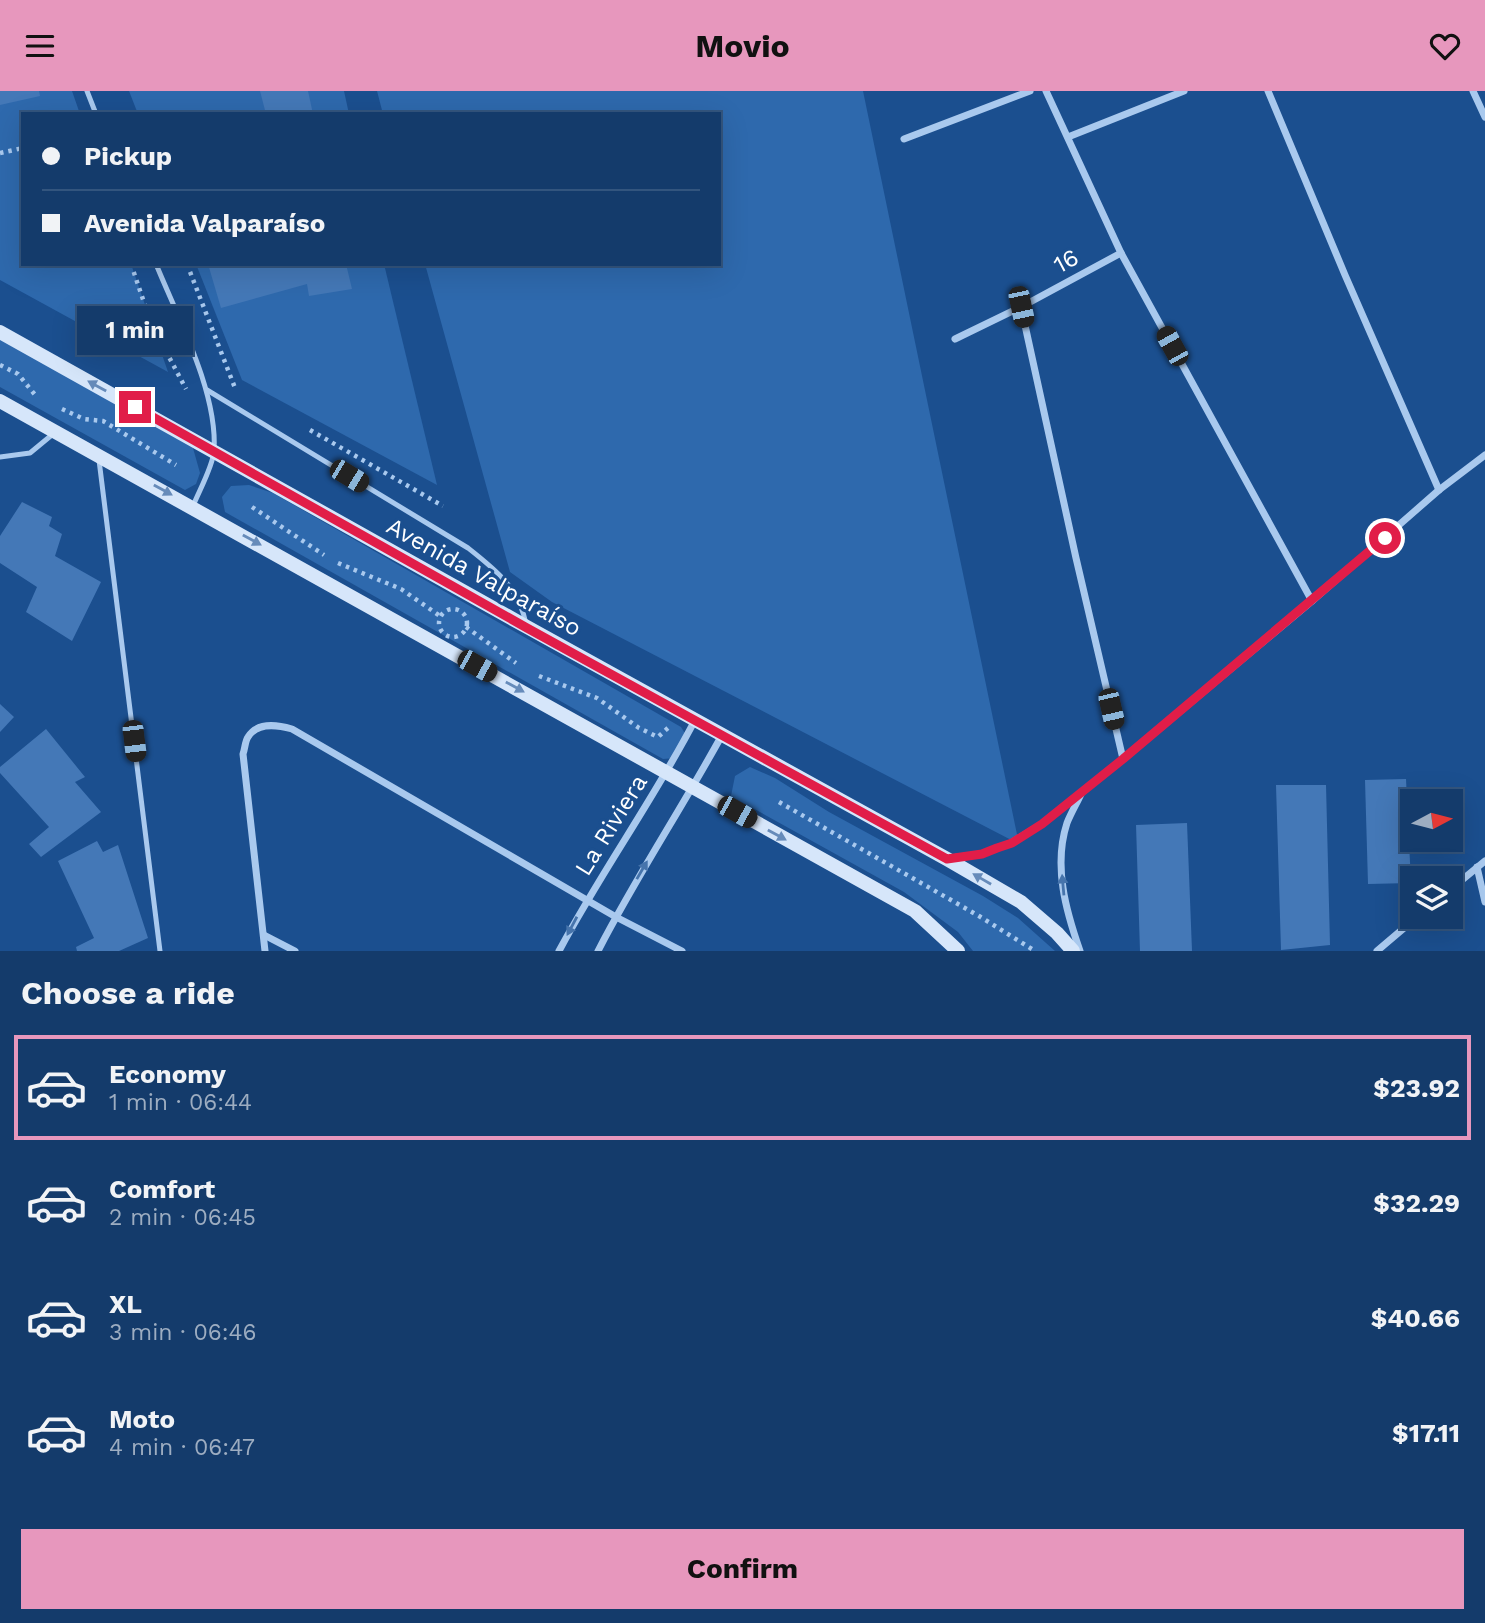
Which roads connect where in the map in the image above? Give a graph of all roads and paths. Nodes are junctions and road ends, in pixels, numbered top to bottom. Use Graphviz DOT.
graph roads {
  1 [pos="87,91"];
  2 [pos="1030,91"];
  3 [pos="1046,91"];
  4 [pos="1184,91"];
  5 [pos="1268,91"];
  6 [pos="1473,91"];
  7 [pos="95,112"];
  8 [pos="1485,117"];
  9 [pos="1068,137"];
  10 [pos="904,139"];
  11 [pos="21,148"];
  12 [pos="0,153"];
  13 [pos="1121,253"];
  14 [pos="132,266"];
  15 [pos="157,266"];
  16 [pos="188,266"];
  17 [pos="1021,307"];
  18 [pos="0,332"];
  19 [pos="955,339"];
  20 [pos="0,365"];
  21 [pos="186,389"];
  22 [pos="236,389"];
  23 [pos="207,390"];
  24 [pos="37,398"];
  25 [pos="0,401"];
  26 [pos="60,409"];
  27 [pos="305,428"];
  28 [pos="57,431"];
  29 [pos="214,453"];
  30 [pos="99,456"];
  31 [pos="1485,456"];
  32 [pos="0,457"];
  33 [pos="176,465"];
  34 [pos="1439,490"];
  35 [pos="193,506"];
  36 [pos="443,506"];
  37 [pos="252,507"];
  38 [pos="1312,601"];
  39 [pos="440,616"];
  40 [pos="466,627"];
  41 [pos="527,628"];
  42 [pos="526,670"];
  43 [pos="537,675"];
  44 [pos="695,720"];
  45 [pos="674,724"];
  46 [pos="722,734"];
  47 [pos="1123,759"];
  48 [pos="667,773"];
  49 [pos="693,787"];
  50 [pos="1083,790"];
  51 [pos="779,802"];
  52 [pos="947,859"];
  53 [pos="1485,861"];
  54 [pos="1477,867"];
  55 [pos="1463,879"];
  56 [pos="587,898"];
  57 [pos="1485,902"];
  58 [pos="616,917"];
  59 [pos="1403,929"];
  60 [pos="264,935"];
  61 [pos="160,951"];
  62 [pos="265,951"];
  63 [pos="295,951"];
  64 [pos="559,951"];
  65 [pos="598,951"];
  66 [pos="682,951"];
  67 [pos="958,951"];
  68 [pos="1035,951"];
  69 [pos="1073,951"];
  70 [pos="1080,951"];
  71 [pos="1377,951"];
  1 -- 7 [label="lane"];
  2 -- 10 [label="street"];
  3 -- 9 [label="street"];
  4 -- 9 [label="street"];
  5 -- 34 [label="street"];
  6 -- 8 [label="street"];
  9 -- 13 [label="street"];
  11 -- 12 [label="path"];
  13 -- 17 [label="street, 16"];
  13 -- 38 [label="street"];
  14 -- 21 [label="path"];
  15 -- 23 [label="lane"];
  16 -- 22 [label="path"];
  17 -- 19 [label="street, 16"];
  17 -- 47 [label="street"];
  29 -- 18 [label="main road, Avenida Valparaíso, one-way"];
  20 -- 24 [label="path"];
  23 -- 29 [label="lane"];
  23 -- 41 [label="lane"];
  25 -- 28 [label="main road"];
  26 -- 33 [label="path"];
  27 -- 36 [label="path"];
  28 -- 30 [label="main road"];
  28 -- 32 [label="lane"];
  29 -- 35 [label="lane"];
  29 -- 41 [label="main road, Avenida Valparaíso"];
  30 -- 35 [label="main road, one-way"];
  30 -- 61 [label="lane"];
  31 -- 34 [label="street"];
  34 -- 38 [label="street"];
  35 -- 48 [label="main road, one-way"];
  37 -- 39 [label="path"];
  38 -- 47 [label="street"];
  39 -- 40 [label="path"];
  39 -- 40 [label="path"];
  40 -- 42 [label="path"];
  41 -- 44 [label="main road, Avenida Valparaíso"];
  43 -- 45 [label="path"];
  44 -- 46 [label="main road, Avenida Valparaíso"];
  44 -- 48 [label="street, La Riviera"];
  46 -- 49 [label="street, La Riviera"];
  46 -- 52 [label="main road, Avenida Valparaíso"];
  47 -- 50 [label="street"];
  48 -- 49 [label="main road"];
  48 -- 56 [label="street, La Riviera"];
  58 -- 49 [label="street, La Riviera, one-way"];
  49 -- 67 [label="main road, one-way"];
  50 -- 52 [label="street"];
  70 -- 50 [label="street, one-way"];
  51 -- 68 [label="path"];
  69 -- 52 [label="main road, Avenida Valparaíso, one-way"];
  53 -- 54 [label="street"];
  54 -- 55 [label="street"];
  54 -- 57 [label="street"];
  56 -- 58 [label="street"];
  56 -- 60 [label="street"];
  56 -- 64 [label="street, La Riviera, one-way"];
  58 -- 65 [label="street, La Riviera"];
  58 -- 66 [label="street"];
  59 -- 71 [label="street"];
  60 -- 62 [label="street"];
  60 -- 63 [label="street"];
}
